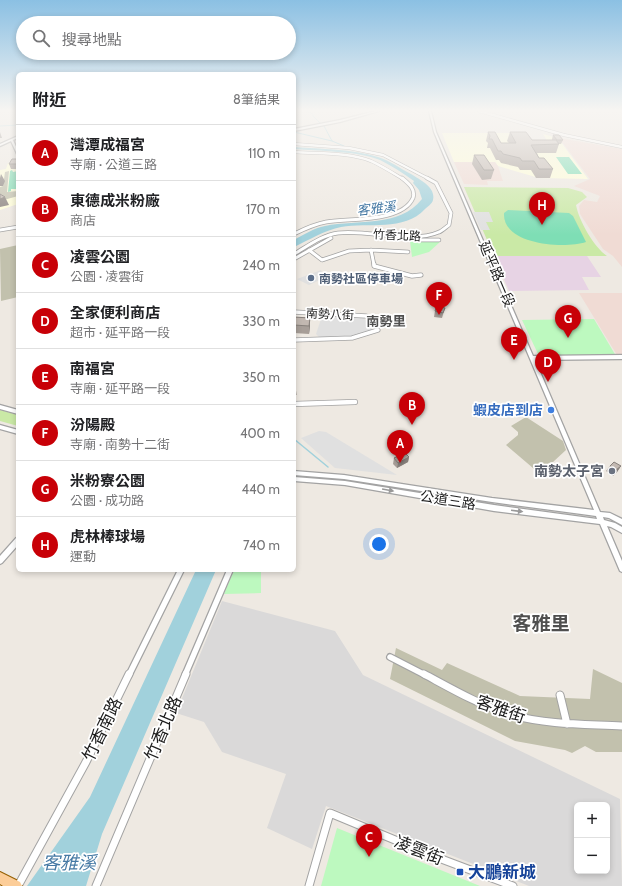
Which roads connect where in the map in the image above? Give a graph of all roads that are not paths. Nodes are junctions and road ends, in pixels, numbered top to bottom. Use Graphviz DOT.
graph roads {
  1 [pos="298,152"];
  2 [pos="371,152"];
  3 [pos="444,152"];
  4 [pos="16,227"];
  5 [pos="0,230"];
  6 [pos="296,233"];
  7 [pos="439,240"];
  8 [pos="308,250"];
  9 [pos="370,250"];
  10 [pos="408,252"];
  11 [pos="296,253"];
  12 [pos="296,257"];
  13 [pos="421,275"];
  14 [pos="296,312"];
  15 [pos="366,316"];
  16 [pos="378,330"];
  17 [pos="296,340"];
  18 [pos="622,357"];
  19 [pos="533,358"];
  20 [pos="354,402"];
  21 [pos="296,404"];
  22 [pos="0,407"];
  23 [pos="16,411"];
  24 [pos="0,427"];
  25 [pos="8,430"];
  26 [pos="0,431"];
  27 [pos="16,432"];
  28 [pos="296,473"];
  29 [pos="296,479"];
  30 [pos="598,514"];
  31 [pos="602,522"];
  32 [pos="622,522"];
  33 [pos="622,530"];
  34 [pos="16,542"];
  35 [pos="0,561"];
  36 [pos="622,569"];
  37 [pos="180,572"];
  38 [pos="229,572"];
  39 [pos="390,657"];
  40 [pos="560,695"];
  41 [pos="567,724"];
  42 [pos="622,726"];
  43 [pos="0,878"];
  44 [pos="17,886"];
  45 [pos="96,886"];
  46 [pos="309,886"];
  47 [pos="512,886"];
  1 -- 6 [label="street"];
  2 -- 11 [label="street, 竹香北路"];
  3 -- 19 [label="street, 延平路一段"];
  4 -- 5 [label="street"];
  7 -- 8 [label="street"];
  8 -- 9 [label="street"];
  8 -- 12 [label="street"];
  9 -- 10 [label="street"];
  9 -- 13 [label="street"];
  14 -- 15 [label="street, 南勢八街"];
  16 -- 17 [label="street"];
  18 -- 19 [label="street"];
  19 -- 30 [label="street, 延平路一段"];
  20 -- 21 [label="street"];
  22 -- 23 [label="street"];
  24 -- 25 [label="street"];
  25 -- 26 [label="street"];
  25 -- 27 [label="street"];
  28 -- 30 [label="street, 公道三路"];
  29 -- 31 [label="street, 公道三路, one-way"];
  30 -- 31 [label="street, 延平路一段"];
  30 -- 32 [label="street, 公道三路"];
  31 -- 33 [label="street, 公道三路"];
  31 -- 36 [label="street, 延平路一段"];
  34 -- 35 [label="street"];
  37 -- 44 [label="street, 竹香南路"];
  38 -- 45 [label="street, 竹香北路"];
  39 -- 41 [label="street, 客雅街"];
  40 -- 41 [label="street"];
  41 -- 42 [label="street, 客雅街"];
  43 -- 44 [label="main road"];
  46 -- 47 [label="street, 凌雲街"];
}
